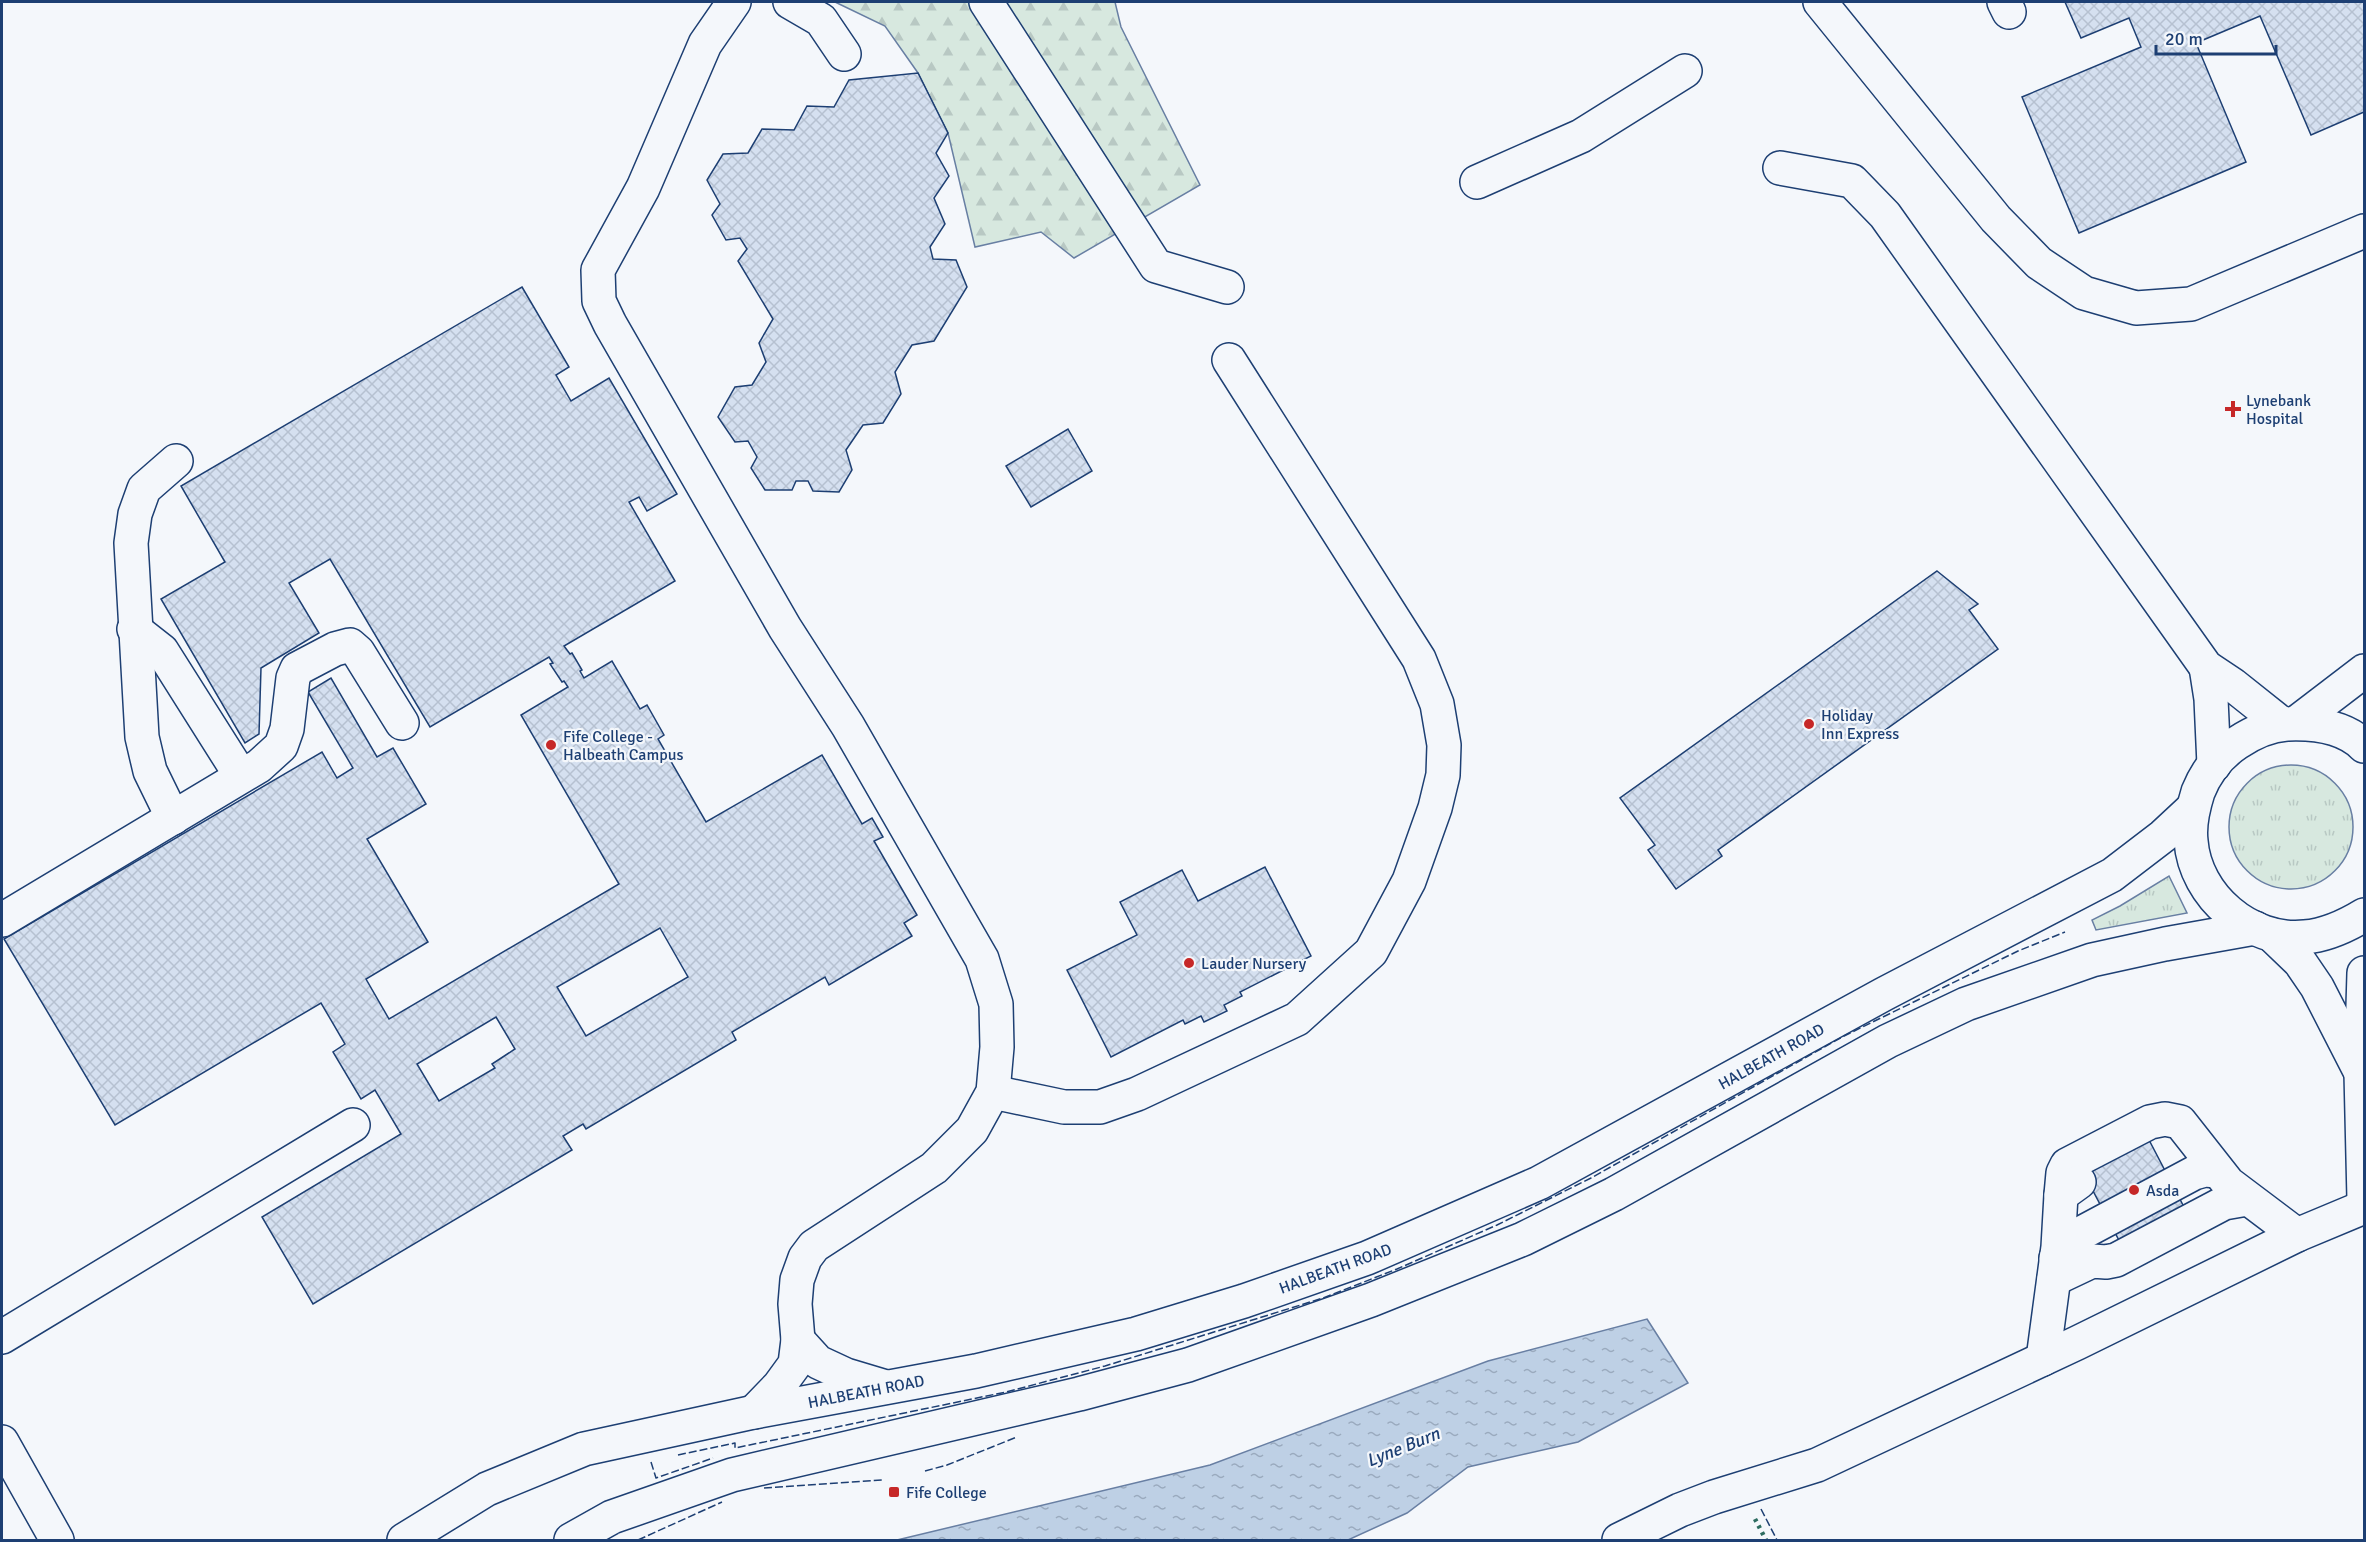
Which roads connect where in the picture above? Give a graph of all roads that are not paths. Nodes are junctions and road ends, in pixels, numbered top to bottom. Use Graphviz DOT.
graph roads {
  1 [pos="734,2"];
  2 [pos="790,2"];
  3 [pos="986,2"];
  4 [pos="1820,2"];
  5 [pos="844,54"];
  6 [pos="1685,71"];
  7 [pos="1780,168"];
  8 [pos="1477,182"];
  9 [pos="2364,231"];
  10 [pos="1227,287"];
  11 [pos="1229,360"];
  12 [pos="176,461"];
  13 [pos="134,629"];
  14 [pos="2206,666"];
  15 [pos="2364,671"];
  16 [pos="402,723"];
  17 [pos="2289,724"];
  18 [pos="2364,746"];
  19 [pos="2214,765"];
  20 [pos="241,776"];
  21 [pos="2192,808"];
  22 [pos="173,818"];
  23 [pos="2364,915"];
  24 [pos="2,920"];
  25 [pos="2264,931"];
  26 [pos="2364,973"];
  27 [pos="2361,1073"];
  28 [pos="993,1092"];
  29 [pos="354,1125"];
  30 [pos="2218,1169"];
  31 [pos="2364,1200"];
  32 [pos="2364,1207"];
  33 [pos="2297,1235"];
  34 [pos="2057,1250"];
  35 [pos="2,1337"];
  36 [pos="798,1340"];
  37 [pos="2077,1343"];
  38 [pos="2043,1359"];
  39 [pos="886,1387"];
  40 [pos="754,1412"];
  41 [pos="2,1442"];
  42 [pos="57,1540"];
  43 [pos="404,1540"];
  44 [pos="571,1540"];
  45 [pos="1619,1540"];
  1 -- 28 [label="main road"];
  2 -- 5 [label="main road"];
  3 -- 10 [label="main road"];
  4 -- 9 [label="main road"];
  6 -- 8 [label="main road"];
  7 -- 14 [label="main road"];
  11 -- 28 [label="main road"];
  12 -- 13 [label="main road"];
  13 -- 20 [label="main road"];
  13 -- 22 [label="main road"];
  14 -- 17 [label="main road"];
  14 -- 19 [label="main road"];
  15 -- 17 [label="main road"];
  16 -- 20 [label="main road"];
  17 -- 18 [label="main road"];
  17 -- 19 [label="main road"];
  19 -- 21 [label="main road"];
  20 -- 22 [label="main road"];
  21 -- 25 [label="main road"];
  21 -- 39 [label="main road, HALBEATH ROAD"];
  22 -- 24 [label="main road"];
  23 -- 25 [label="main road"];
  25 -- 27 [label="main road"];
  25 -- 44 [label="main road"];
  26 -- 27 [label="main road"];
  27 -- 31 [label="main road"];
  28 -- 36 [label="main road"];
  29 -- 35 [label="main road"];
  30 -- 33 [label="main road"];
  30 -- 34 [label="main road"];
  30 -- 34 [label="main road"];
  30 -- 34 [label="main road"];
  32 -- 33 [label="main road"];
  33 -- 37 [label="main road"];
  34 -- 37 [label="main road"];
  34 -- 38 [label="main road"];
  36 -- 39 [label="main road"];
  36 -- 40 [label="main road"];
  37 -- 38 [label="main road"];
  38 -- 45 [label="main road"];
  39 -- 40 [label="main road, HALBEATH ROAD"];
  40 -- 43 [label="main road, HALBEATH ROAD"];
  41 -- 42 [label="main road"];
}
